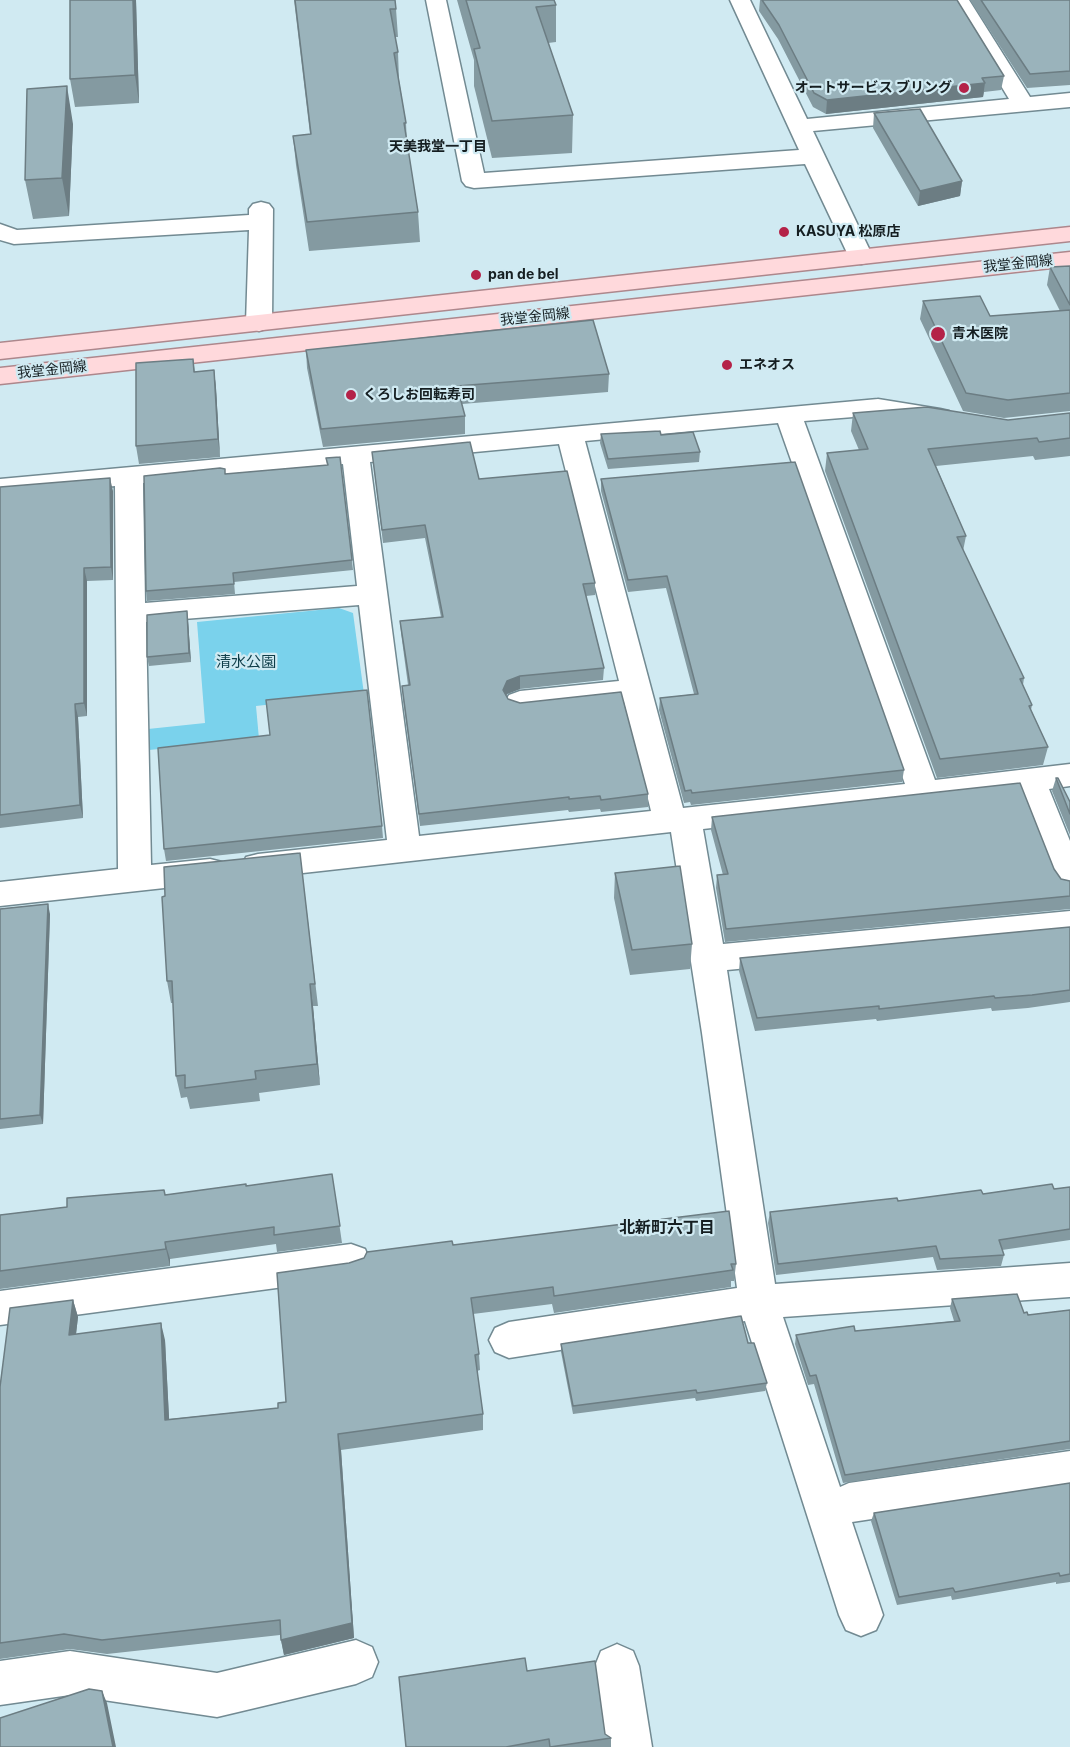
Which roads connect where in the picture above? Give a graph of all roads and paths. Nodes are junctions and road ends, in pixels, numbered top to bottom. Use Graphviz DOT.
graph roads {
  1 [pos="436,0"];
  2 [pos="740,0"];
  3 [pos="959,0"];
  4 [pos="1070,100"];
  5 [pos="1024,105"];
  6 [pos="800,126"];
  7 [pos="814,156"];
  8 [pos="0,231"];
  9 [pos="1070,234"];
  10 [pos="861,257"];
  11 [pos="1070,259"];
  12 [pos="259,323"];
  13 [pos="0,351"];
  14 [pos="0,376"];
  15 [pos="788,414"];
  16 [pos="969,422"];
  17 [pos="570,435"];
  18 [pos="356,456"];
  19 [pos="129,478"];
  20 [pos="0,488"];
  21 [pos="373,594"];
  22 [pos="131,614"];
  23 [pos="636,690"];
  24 [pos="520,702"];
  25 [pos="1070,775"];
  26 [pos="1029,780"];
  27 [pos="924,793"];
  28 [pos="678,820"];
  29 [pos="404,850"];
  30 [pos="135,879"];
  31 [pos="1070,881"];
  32 [pos="0,894"];
  33 [pos="1070,924"];
  34 [pos="708,959"];
  35 [pos="351,1261"];
  36 [pos="1070,1280"];
  37 [pos="758,1302"];
  38 [pos="0,1308"];
  39 [pos="509,1340"];
  40 [pos="1070,1470"];
  41 [pos="849,1503"];
  42 [pos="861,1615"];
  43 [pos="356,1662"];
  44 [pos="617,1665"];
  45 [pos="0,1683"];
  46 [pos="629,1747"];
  1 -- 7 [label="street"];
  2 -- 6 [label="street"];
  3 -- 5 [label="street"];
  4 -- 5 [label="street"];
  5 -- 6 [label="street"];
  6 -- 7 [label="street"];
  7 -- 10 [label="street"];
  8 -- 12 [label="street"];
  9 -- 10 [label="main road, 我堂金岡線"];
  10 -- 12 [label="main road, 我堂金岡線"];
  11 -- 14 [label="main road, 我堂金岡線"];
  12 -- 13 [label="main road, 我堂金岡線"];
  15 -- 16 [label="street"];
  15 -- 17 [label="street"];
  15 -- 27 [label="street"];
  17 -- 18 [label="street"];
  17 -- 23 [label="street"];
  18 -- 19 [label="street"];
  18 -- 21 [label="street"];
  19 -- 20 [label="street"];
  19 -- 22 [label="street"];
  21 -- 22 [label="street"];
  21 -- 29 [label="street"];
  22 -- 30 [label="street"];
  23 -- 24 [label="street"];
  23 -- 28 [label="street"];
  25 -- 26 [label="street"];
  26 -- 27 [label="street"];
  26 -- 31 [label="street"];
  27 -- 28 [label="street"];
  28 -- 29 [label="street"];
  28 -- 34 [label="street"];
  29 -- 30 [label="street"];
  30 -- 32 [label="street"];
  33 -- 34 [label="street"];
  34 -- 37 [label="street"];
  35 -- 38 [label="street"];
  36 -- 37 [label="street"];
  37 -- 39 [label="street"];
  37 -- 42 [label="street"];
  40 -- 41 [label="street"];
  43 -- 45 [label="street"];
  44 -- 46 [label="street"];
}
